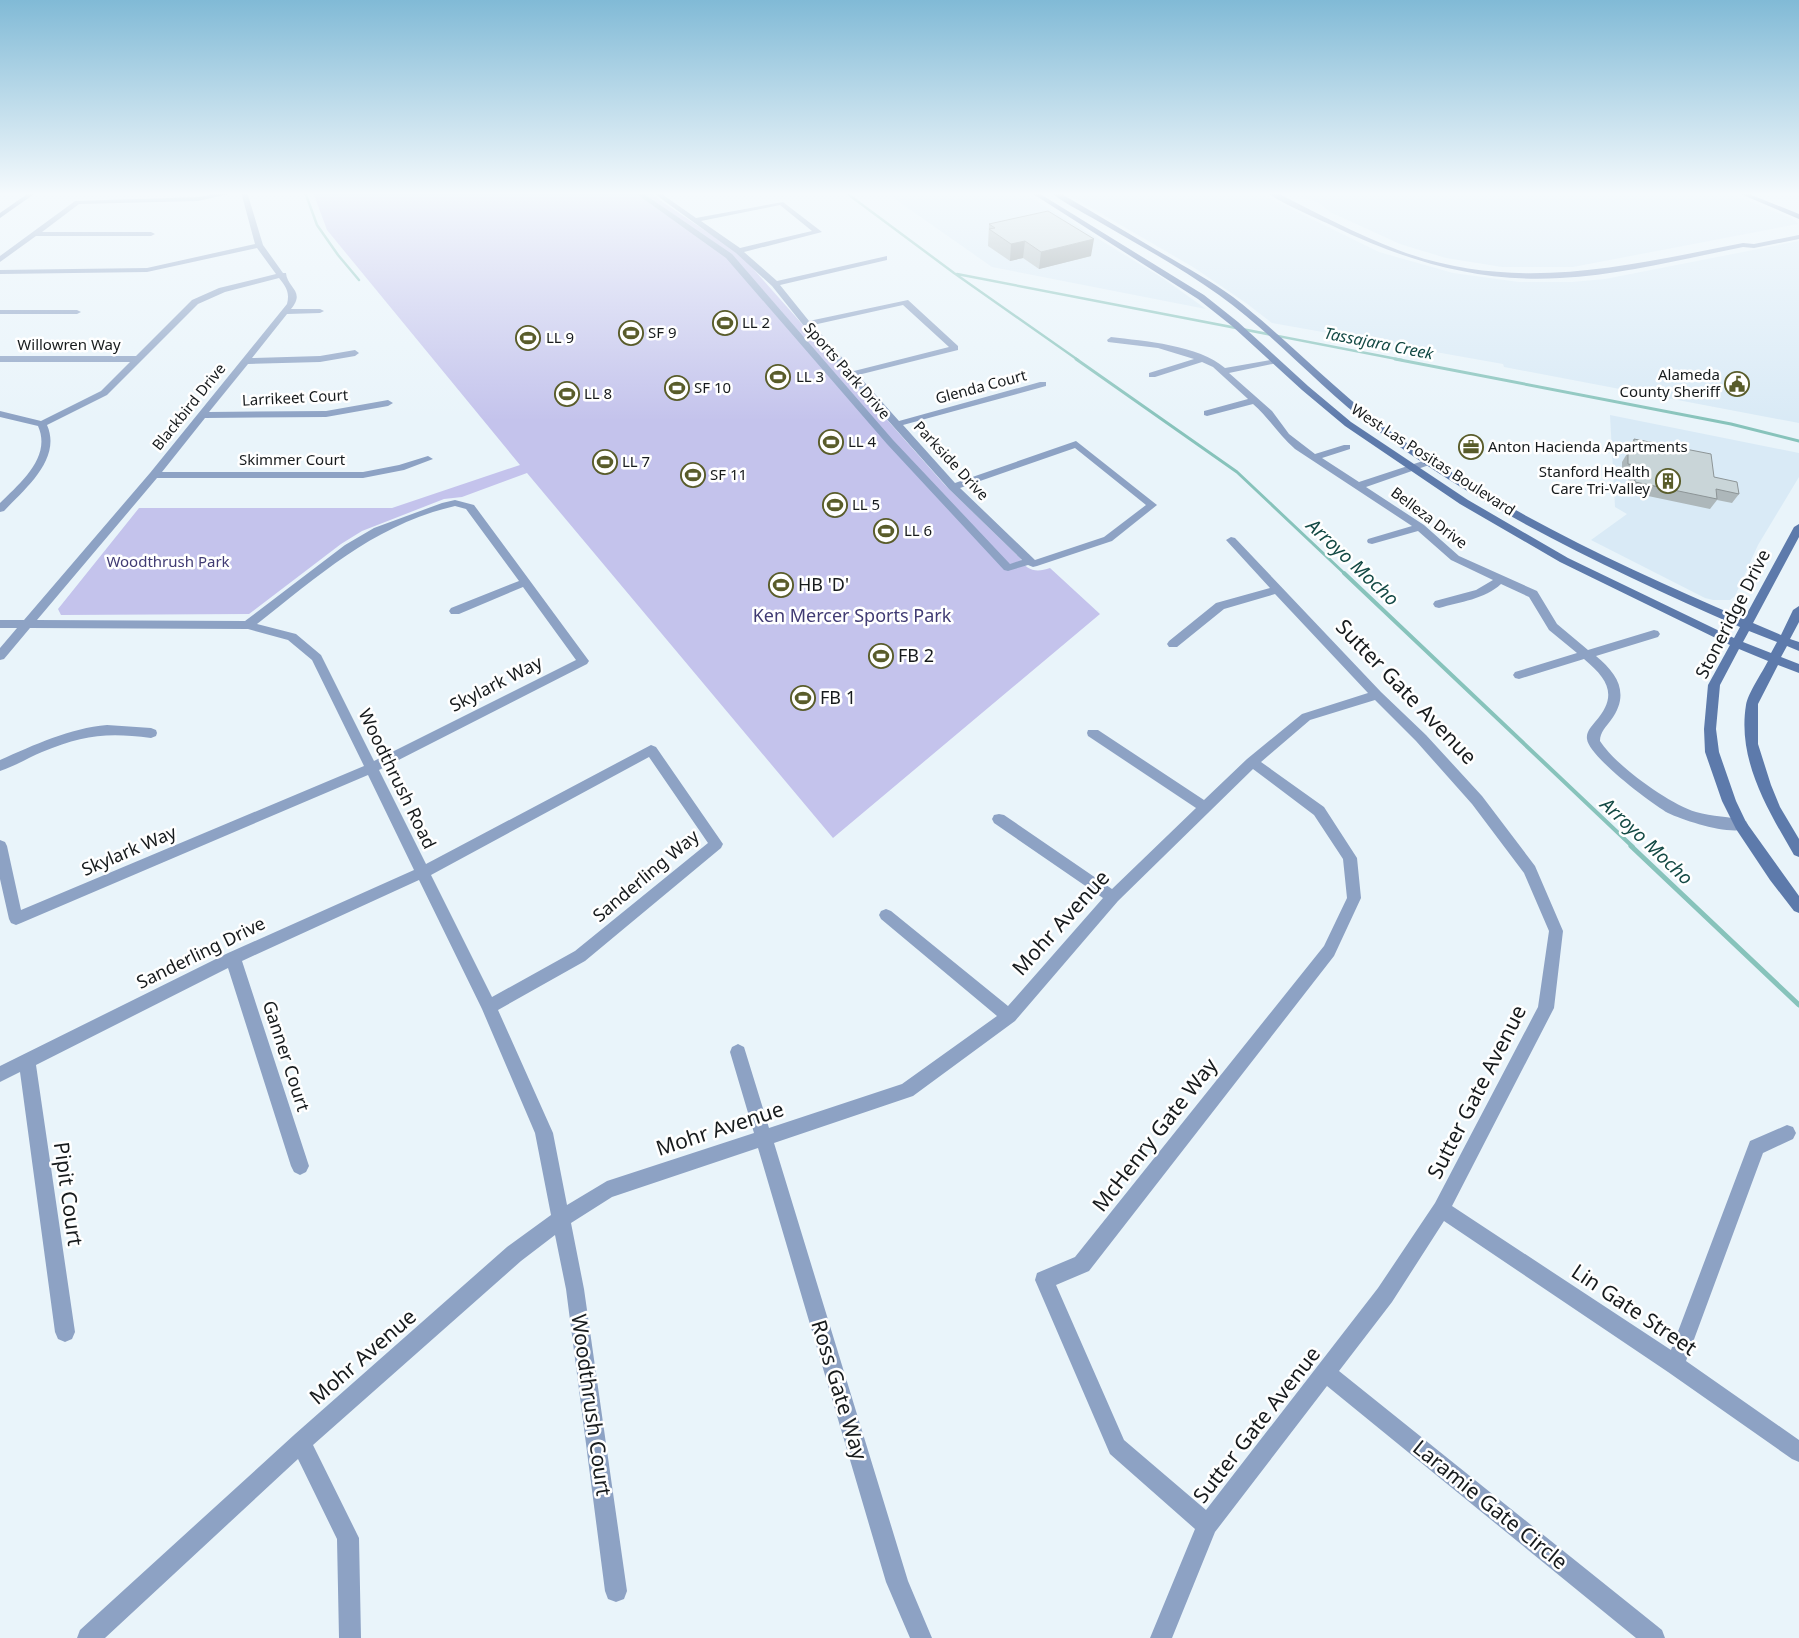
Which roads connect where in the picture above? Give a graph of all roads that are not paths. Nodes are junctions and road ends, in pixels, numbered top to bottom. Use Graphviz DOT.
graph roads {
  1 [pos="153,268"];
  2 [pos="278,268"];
  3 [pos="740,268"];
  4 [pos="758,268"];
  5 [pos="840,268"];
  6 [pos="1157,268"];
  7 [pos="1181,268"];
  8 [pos="1465,268"];
  9 [pos="1613,268"];
  10 [pos="0,272"];
  11 [pos="283,275"];
  12 [pos="775,284"];
  13 [pos="320,311"];
  14 [pos="0,312"];
  15 [pos="77,312"];
  16 [pos="286,312"];
  17 [pos="807,324"];
  18 [pos="1111,340"];
  19 [pos="354,353"];
  20 [pos="0,359"];
  21 [pos="138,359"];
  22 [pos="1204,359"];
  23 [pos="245,361"];
  24 [pos="1274,361"];
  25 [pos="1224,372"];
  26 [pos="853,374"];
  27 [pos="1152,375"];
  28 [pos="1043,384"];
  29 [pos="1256,400"];
  30 [pos="388,403"];
  31 [pos="1208,413"];
  32 [pos="0,414"];
  33 [pos="202,415"];
  34 [pos="42,424"];
  35 [pos="897,424"];
  36 [pos="1347,447"];
  37 [pos="1313,458"];
  38 [pos="428,459"];
  39 [pos="1429,462"];
  40 [pos="1410,468"];
  41 [pos="154,475"];
  42 [pos="1358,486"];
  43 [pos="953,487"];
  44 [pos="0,509"];
  45 [pos="1420,527"];
  46 [pos="1799,527"];
  47 [pos="1231,540"];
  48 [pos="1372,541"];
  49 [pos="1031,562"];
  50 [pos="1500,579"];
  51 [pos="526,582"];
  52 [pos="1278,589"];
  53 [pos="1439,604"];
  54 [pos="1799,610"];
  55 [pos="455,611"];
  56 [pos="0,624"];
  57 [pos="28,624"];
  58 [pos="248,625"];
  59 [pos="1746,625"];
  60 [pos="1654,634"];
  61 [pos="1784,640"];
  62 [pos="1173,644"];
  63 [pos="1737,644"];
  64 [pos="1799,647"];
  65 [pos="1585,655"];
  66 [pos="0,656"];
  67 [pos="1774,659"];
  68 [pos="1799,669"];
  69 [pos="1519,675"];
  70 [pos="1377,695"];
  71 [pos="151,733"];
  72 [pos="1093,733"];
  73 [pos="1252,762"];
  74 [pos="0,766"];
  75 [pos="372,768"];
  76 [pos="1205,806"];
  77 [pos="998,819"];
  78 [pos="1742,825"];
  79 [pos="0,846"];
  80 [pos="1799,852"];
  81 [pos="423,872"];
  82 [pos="1113,897"];
  83 [pos="1799,907"];
  84 [pos="886,915"];
  85 [pos="233,958"];
  86 [pos="489,1007"];
  87 [pos="1009,1016"];
  88 [pos="738,1052"];
  89 [pos="27,1062"];
  90 [pos="0,1074"];
  91 [pos="1786,1133"];
  92 [pos="764,1139"];
  93 [pos="300,1166"];
  94 [pos="1441,1209"];
  95 [pos="561,1219"];
  96 [pos="64,1332"];
  97 [pos="1675,1364"];
  98 [pos="1326,1373"];
  99 [pos="301,1442"];
  100 [pos="1799,1452"];
  101 [pos="1207,1525"];
  102 [pos="616,1592"];
  103 [pos="88,1638"];
  104 [pos="350,1638"];
  105 [pos="921,1638"];
  106 [pos="1161,1638"];
  107 [pos="1654,1638"];
  1 -- 10 [label="street"];
  2 -- 11 [label="street, Blackbird Drive"];
  3 -- 49 [label="street, Sports Park Drive"];
  4 -- 12 [label="street, Parkside Drive"];
  5 -- 12 [label="street"];
  6 -- 24 [label="main road, West Las Positas Boulevard"];
  7 -- 39 [label="main road, West Las Positas Boulevard"];
  8 -- 9 [label="street"];
  11 -- 16 [label="street, Blackbird Drive"];
  11 -- 21 [label="street"];
  12 -- 17 [label="street, Parkside Drive"];
  13 -- 16 [label="street"];
  14 -- 15 [label="street"];
  16 -- 23 [label="street, Blackbird Drive"];
  17 -- 26 [label="street, Parkside Drive"];
  17 -- 26 [label="street"];
  18 -- 22 [label="street, Belleza Drive"];
  19 -- 23 [label="street"];
  20 -- 21 [label="street, Willowren Way"];
  21 -- 34 [label="street"];
  22 -- 25 [label="street, Belleza Drive"];
  22 -- 27 [label="street"];
  23 -- 33 [label="street, Blackbird Drive"];
  24 -- 25 [label="street"];
  24 -- 40 [label="main road, West Las Positas Boulevard"];
  25 -- 29 [label="street, Belleza Drive"];
  26 -- 35 [label="street, Parkside Drive"];
  28 -- 35 [label="street, Glenda Court"];
  29 -- 31 [label="street"];
  29 -- 37 [label="street, Belleza Drive"];
  30 -- 33 [label="street, Larrikeet Court"];
  32 -- 34 [label="street"];
  33 -- 41 [label="street, Blackbird Drive"];
  34 -- 44 [label="street"];
  35 -- 43 [label="street, Parkside Drive"];
  36 -- 37 [label="street"];
  37 -- 42 [label="street, Belleza Drive"];
  38 -- 41 [label="street, Skimmer Court"];
  39 -- 40 [label="street"];
  39 -- 59 [label="main road, West Las Positas Boulevard"];
  40 -- 42 [label="street"];
  40 -- 63 [label="main road, West Las Positas Boulevard"];
  41 -- 57 [label="street, Blackbird Drive"];
  42 -- 45 [label="street, Belleza Drive"];
  43 -- 49 [label="street, Parkside Drive"];
  43 -- 49 [label="street"];
  45 -- 48 [label="street"];
  45 -- 50 [label="street, Belleza Drive"];
  46 -- 59 [label="main road, Stoneridge Drive"];
  47 -- 52 [label="street, Sutter Gate Avenue"];
  50 -- 53 [label="street"];
  50 -- 65 [label="street, Belleza Drive"];
  51 -- 55 [label="street"];
  51 -- 58 [label="street, Skylark Way"];
  51 -- 75 [label="street, Skylark Way"];
  52 -- 62 [label="street"];
  52 -- 70 [label="street, Sutter Gate Avenue"];
  54 -- 61 [label="main road"];
  56 -- 57 [label="street, Woodthrush Road"];
  57 -- 58 [label="street, Woodthrush Road"];
  57 -- 66 [label="street, Blackbird Drive"];
  58 -- 75 [label="street, Woodthrush Road"];
  59 -- 61 [label="main road, West Las Positas Boulevard"];
  59 -- 63 [label="main road, Stoneridge Drive"];
  60 -- 65 [label="street"];
  61 -- 64 [label="main road, West Las Positas Boulevard"];
  61 -- 67 [label="main road"];
  63 -- 67 [label="main road, West Las Positas Boulevard"];
  63 -- 78 [label="main road, Stoneridge Drive"];
  65 -- 69 [label="street"];
  65 -- 78 [label="street, Belleza Drive"];
  67 -- 68 [label="main road, West Las Positas Boulevard"];
  67 -- 80 [label="main road"];
  70 -- 73 [label="street, Mohr Avenue"];
  70 -- 94 [label="street, Sutter Gate Avenue"];
  71 -- 74 [label="street"];
  72 -- 76 [label="street"];
  73 -- 76 [label="street, Mohr Avenue"];
  73 -- 101 [label="street, McHenry Gate Way"];
  75 -- 79 [label="street, Skylark Way"];
  75 -- 81 [label="street, Woodthrush Road"];
  76 -- 82 [label="street, Mohr Avenue"];
  77 -- 82 [label="street"];
  78 -- 83 [label="main road, Stoneridge Drive"];
  81 -- 85 [label="street, Sanderling Drive"];
  81 -- 86 [label="street, Woodthrush Road"];
  81 -- 86 [label="street, Sanderling Way"];
  82 -- 87 [label="street, Mohr Avenue"];
  84 -- 87 [label="street"];
  85 -- 89 [label="street, Sanderling Drive"];
  85 -- 93 [label="street, Ganner Court"];
  86 -- 95 [label="street, Woodthrush Road"];
  87 -- 92 [label="street, Mohr Avenue"];
  88 -- 92 [label="street, Ross Gate Way"];
  89 -- 90 [label="street, Sanderling Drive"];
  89 -- 96 [label="street, Pipit Court"];
  91 -- 97 [label="street"];
  92 -- 95 [label="street, Mohr Avenue"];
  92 -- 105 [label="street, Ross Gate Way"];
  94 -- 97 [label="street, Lin Gate Street"];
  94 -- 98 [label="street, Sutter Gate Avenue"];
  95 -- 99 [label="street, Mohr Avenue"];
  95 -- 102 [label="street, Woodthrush Court"];
  97 -- 100 [label="street, Lin Gate Street"];
  98 -- 101 [label="street, Sutter Gate Avenue"];
  98 -- 107 [label="street, Laramie Gate Circle"];
  99 -- 103 [label="street, Mohr Avenue"];
  99 -- 104 [label="street"];
  101 -- 106 [label="street, Sutter Gate Avenue"];
}
